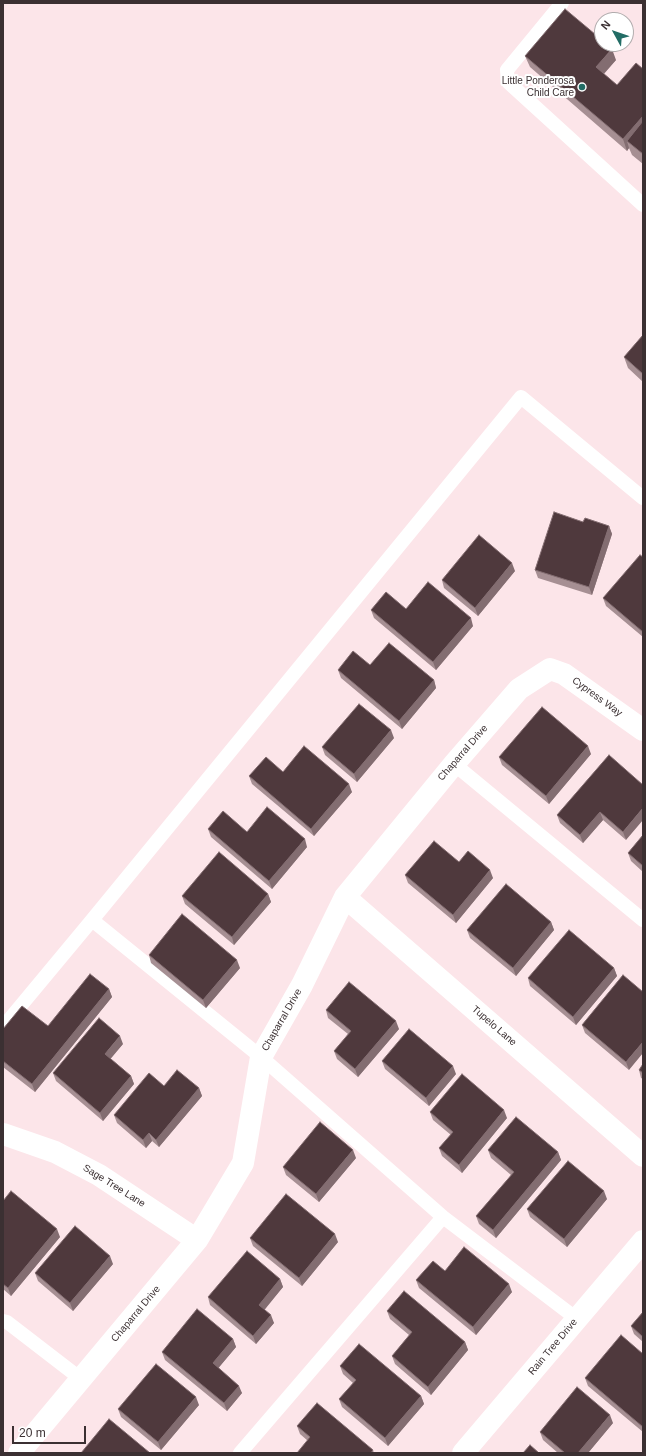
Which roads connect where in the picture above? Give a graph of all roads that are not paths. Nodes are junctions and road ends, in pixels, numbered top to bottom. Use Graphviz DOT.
graph roads {
  1 [pos="562,3"];
  2 [pos="643,205"];
  3 [pos="643,498"];
  4 [pos="550,669"];
  5 [pos="643,730"];
  6 [pos="454,764"];
  7 [pos="345,897"];
  8 [pos="92,920"];
  9 [pos="643,920"];
  10 [pos="3,1027"];
  11 [pos="261,1057"];
  12 [pos="3,1134"];
  13 [pos="643,1156"];
  14 [pos="443,1217"];
  15 [pos="197,1240"];
  16 [pos="643,1241"];
  17 [pos="577,1319"];
  18 [pos="3,1320"];
  19 [pos="81,1379"];
  20 [pos="19,1453"];
  21 [pos="240,1453"];
  22 [pos="464,1453"];
  1 -- 2 [label="lane"];
  3 -- 8 [label="lane"];
  4 -- 5 [label="street, Cypress Way"];
  4 -- 6 [label="street, Chaparral Drive"];
  6 -- 7 [label="street, Chaparral Drive"];
  6 -- 9 [label="lane"];
  7 -- 11 [label="street, Chaparral Drive"];
  7 -- 13 [label="street, Tupelo Lane"];
  8 -- 10 [label="lane"];
  8 -- 11 [label="lane"];
  11 -- 14 [label="lane"];
  11 -- 15 [label="street, Chaparral Drive"];
  12 -- 15 [label="street, Sage Tree Lane"];
  14 -- 17 [label="lane"];
  14 -- 21 [label="lane"];
  15 -- 19 [label="street, Chaparral Drive"];
  16 -- 17 [label="street, Rain Tree Drive"];
  17 -- 22 [label="street, Rain Tree Drive"];
  18 -- 19 [label="lane"];
  19 -- 20 [label="street, Chaparral Drive"];
}
